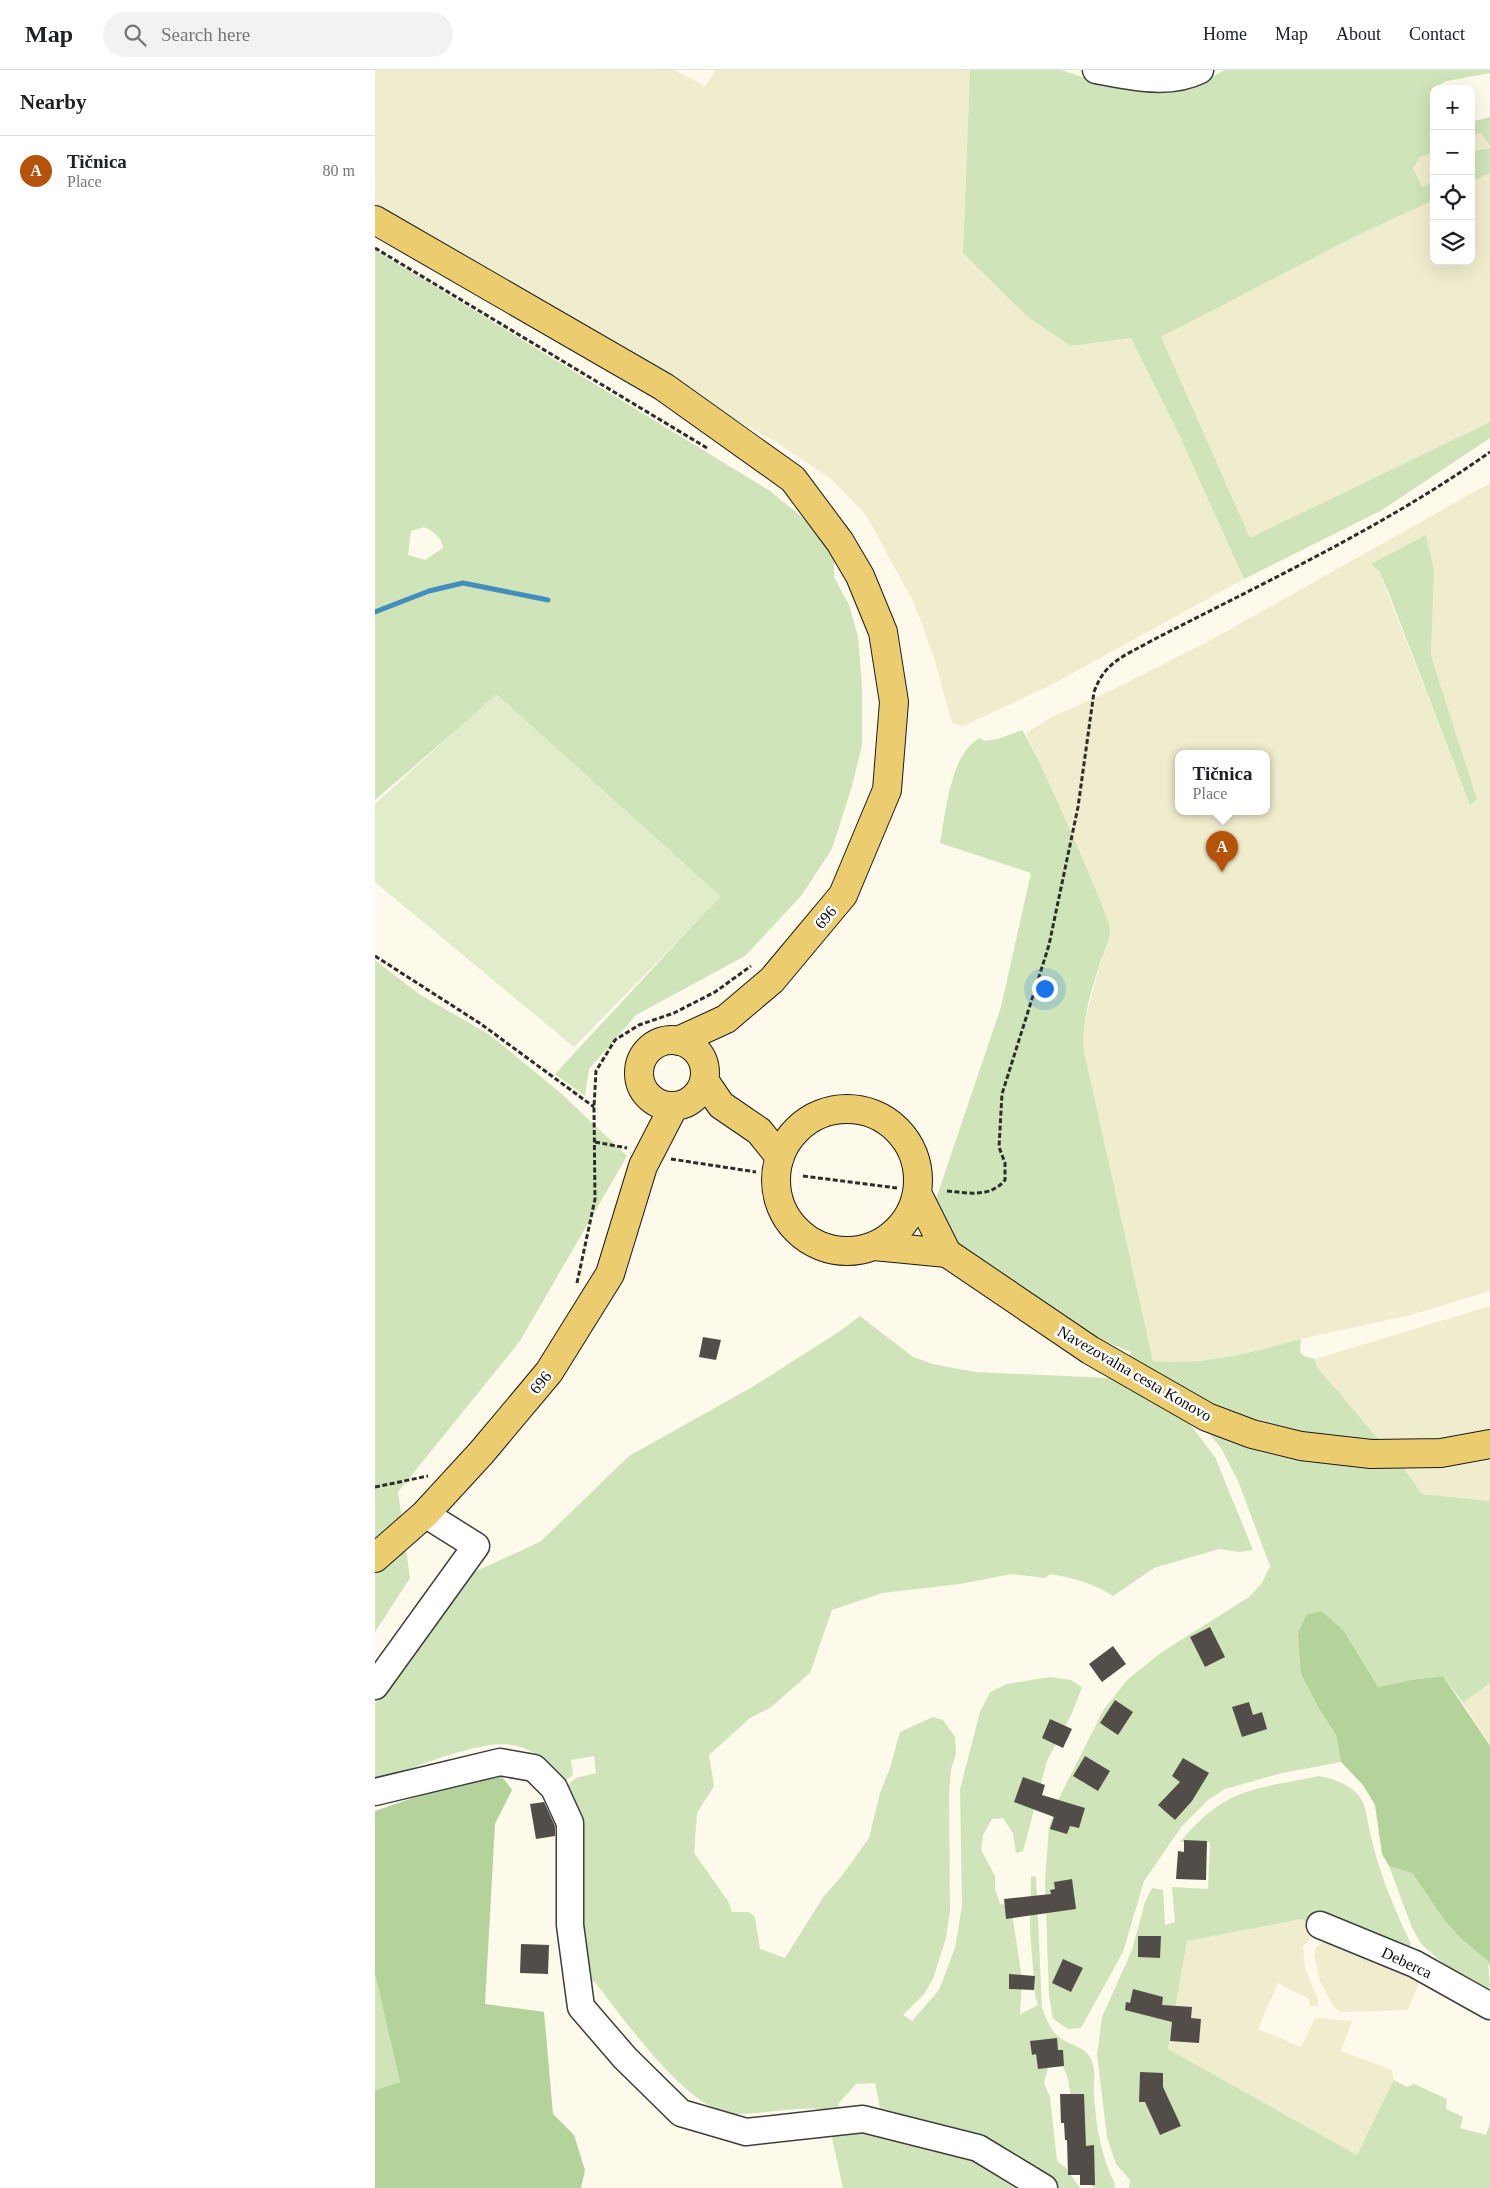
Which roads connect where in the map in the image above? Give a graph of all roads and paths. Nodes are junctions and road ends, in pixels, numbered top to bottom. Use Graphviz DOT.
graph roads {
  1 [pos="1096,70"];
  2 [pos="1200,70"];
  3 [pos="375,220"];
  4 [pos="375,248"];
  5 [pos="708,448"];
  6 [pos="1490,452"];
  7 [pos="375,956"];
  8 [pos="754,964"];
  9 [pos="726,1018"];
  10 [pos="678,1041"];
  11 [pos="694,1088"];
  12 [pos="645,1092"];
  13 [pos="594,1107"];
  14 [pos="808,1121"];
  15 [pos="759,1131"];
  16 [pos="595,1142"];
  17 [pos="635,1157"];
  18 [pos="779,1157"];
  19 [pos="671,1159"];
  20 [pos="756,1172"];
  21 [pos="803,1176"];
  22 [pos="908,1190"];
  23 [pos="947,1191"];
  24 [pos="874,1246"];
  25 [pos="947,1252"];
  26 [pos="577,1286"];
  27 [pos="1490,1444"];
  28 [pos="432,1476"];
  29 [pos="375,1487"];
  30 [pos="425,1514"];
  31 [pos="375,1558"];
  32 [pos="375,1686"];
  33 [pos="375,1792"];
  34 [pos="1320,1925"];
  35 [pos="1490,2006"];
  36 [pos="1044,2188"];
  1 -- 2 [label="street"];
  3 -- 9 [label="main road, 696 / 696"];
  4 -- 5 [label="path"];
  6 -- 23 [label="path"];
  7 -- 13 [label="path"];
  8 -- 13 [label="path"];
  9 -- 10 [label="main road, 696 / 696"];
  9 -- 11 [label="main road, 696 / 696"];
  10 -- 11 [label="main road"];
  10 -- 12 [label="main road, 696 / 696"];
  11 -- 12 [label="main road"];
  11 -- 15 [label="main road"];
  11 -- 17 [label="main road, 696 / 696"];
  12 -- 17 [label="main road, 696 / 696"];
  13 -- 16 [label="path"];
  14 -- 15 [label="main road, Navezovalna cesta Konovo"];
  14 -- 18 [label="main road, Navezovalna cesta Konovo"];
  14 -- 22 [label="main road, Navezovalna cesta Konovo"];
  15 -- 18 [label="main road"];
  16 -- 17 [label="path"];
  16 -- 26 [label="path"];
  17 -- 30 [label="main road, 696 / 696"];
  18 -- 24 [label="main road, Navezovalna cesta Konovo"];
  19 -- 20 [label="path"];
  21 -- 22 [label="path"];
  22 -- 24 [label="main road, Navezovalna cesta Konovo"];
  22 -- 25 [label="main road, Navezovalna cesta Konovo"];
  24 -- 25 [label="main road, Navezovalna cesta Konovo"];
  25 -- 27 [label="main road, Navezovalna cesta Konovo"];
  28 -- 29 [label="path"];
  30 -- 31 [label="main road, 696 / 696"];
  30 -- 32 [label="street"];
  33 -- 36 [label="street"];
  34 -- 35 [label="street, Deberca"];
}
